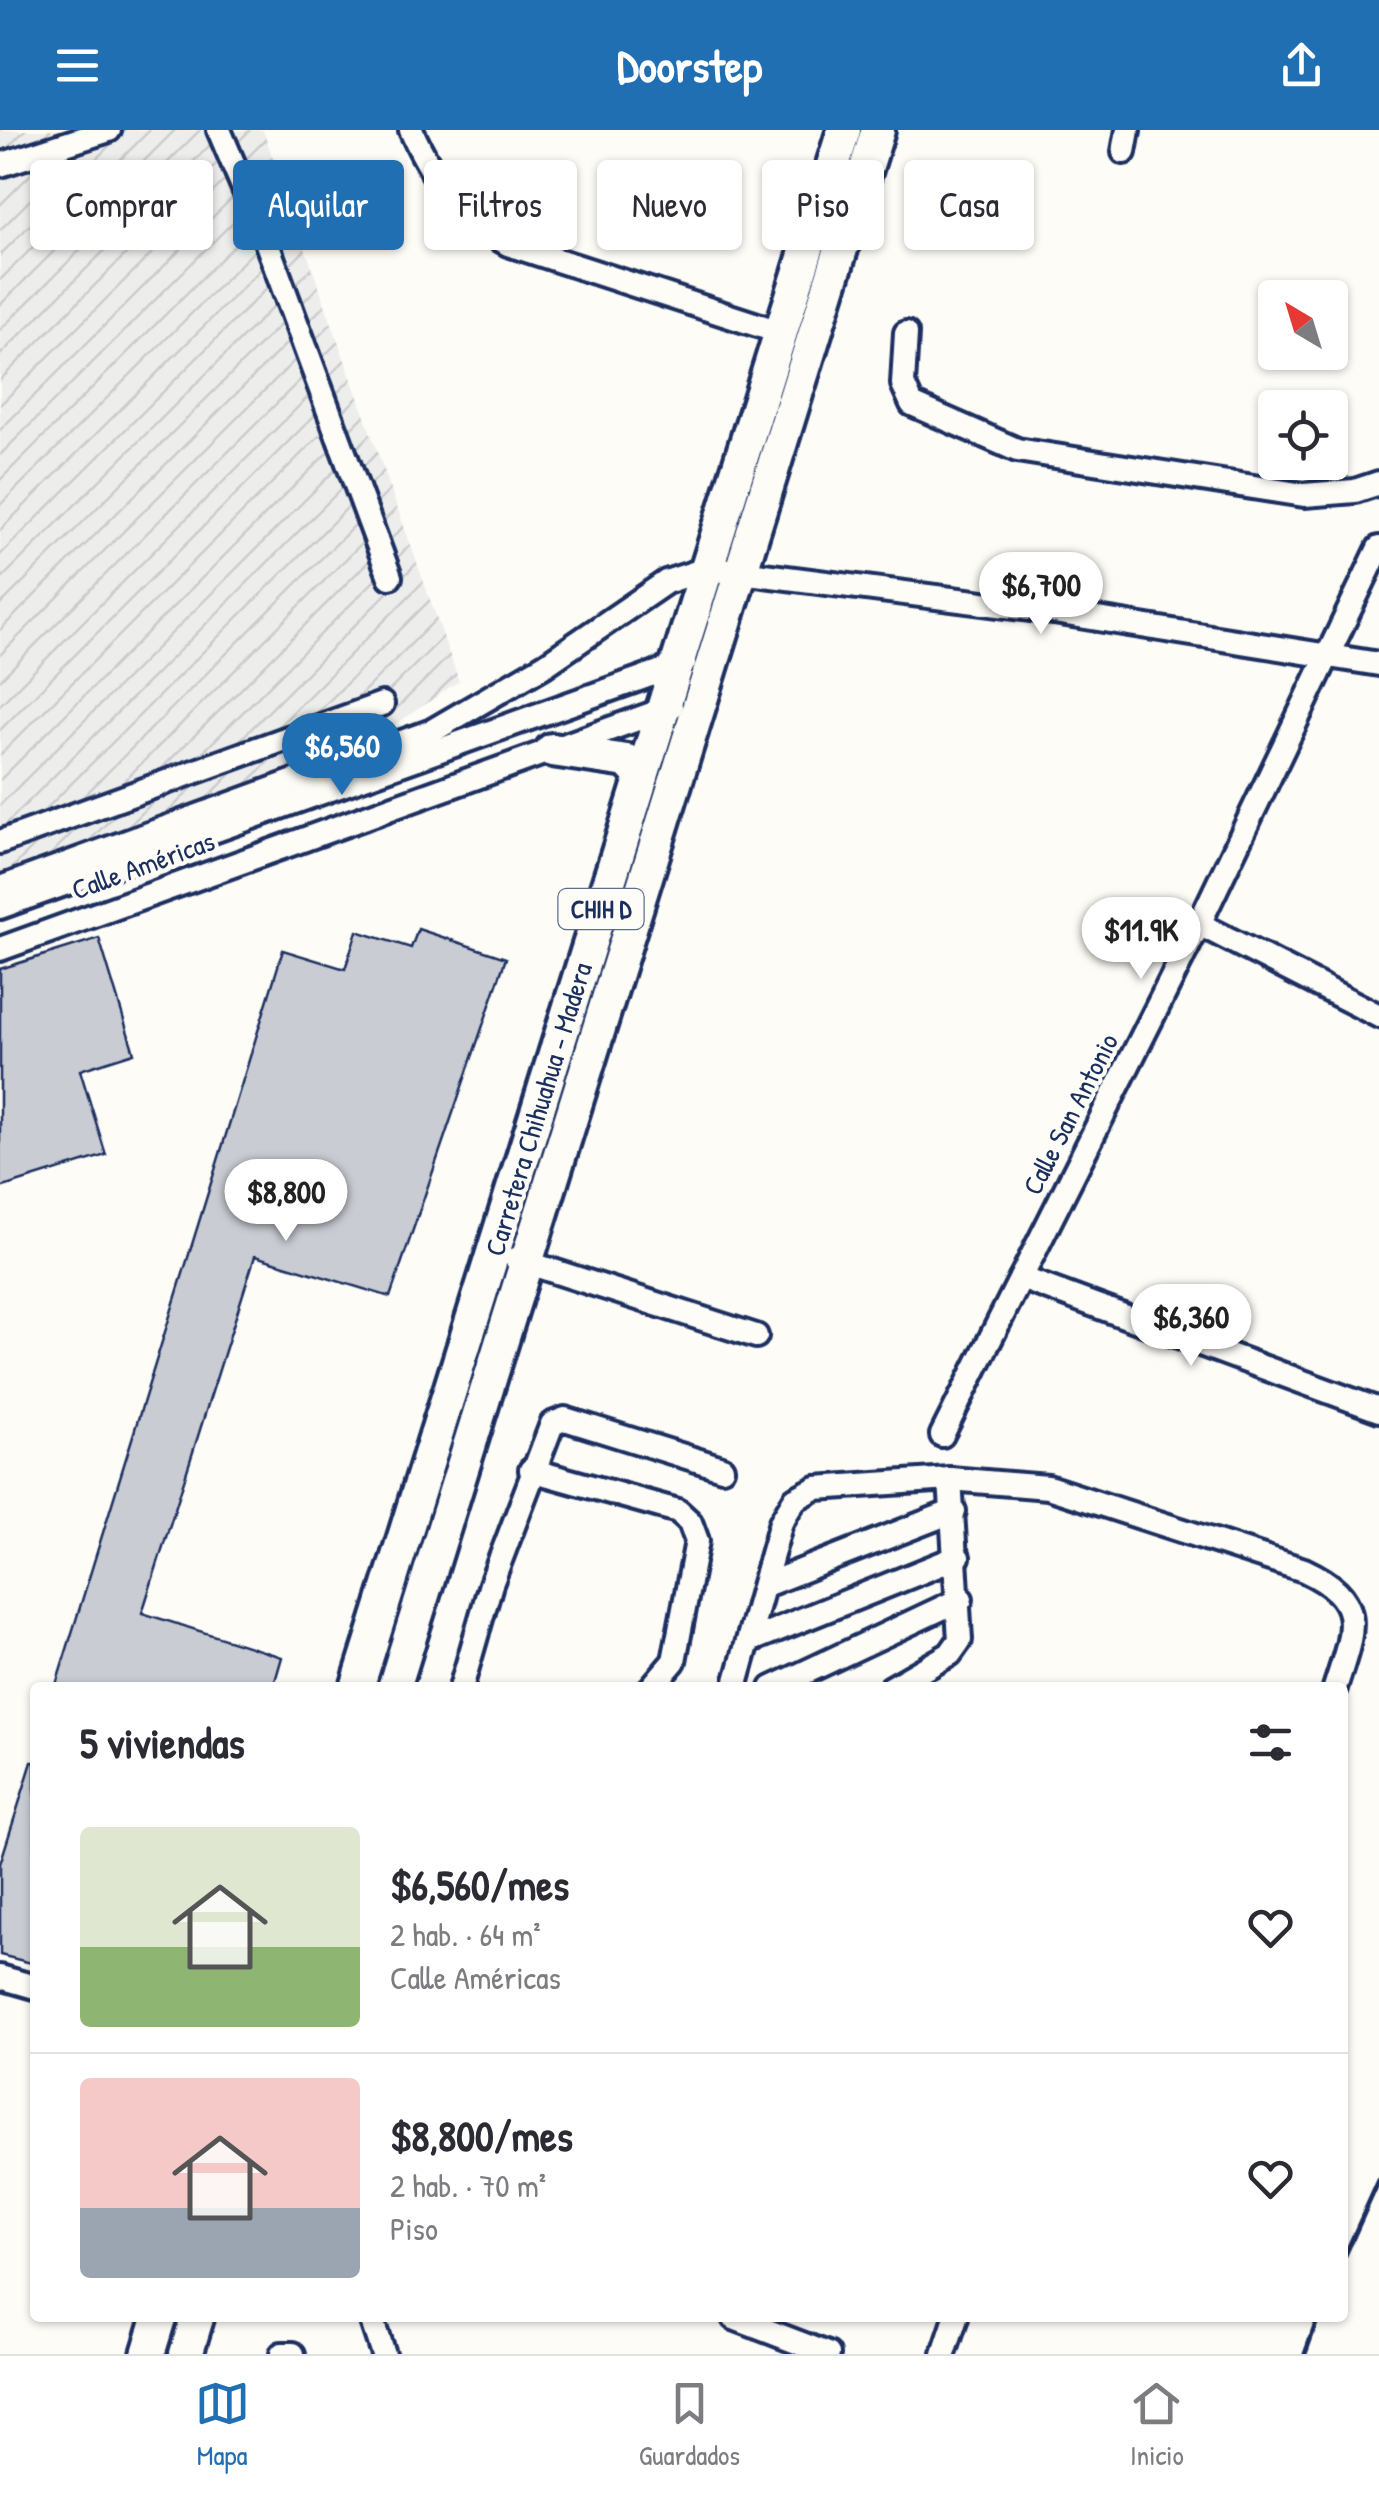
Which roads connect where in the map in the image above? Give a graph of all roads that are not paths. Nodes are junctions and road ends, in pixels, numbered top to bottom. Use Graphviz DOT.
graph roads {
  1 [pos="109,130"];
  2 [pos="218,130"];
  3 [pos="411,130"];
  4 [pos="844,130"];
  5 [pos="878,130"];
  6 [pos="0,165"];
  7 [pos="779,332"];
  8 [pos="906,333"];
  9 [pos="1379,483"];
  10 [pos="1379,548"];
  11 [pos="708,568"];
  12 [pos="742,571"];
  13 [pos="390,577"];
  14 [pos="716,652"];
  15 [pos="1330,656"];
  16 [pos="1379,664"];
  17 [pos="677,665"];
  18 [pos="702,696"];
  19 [pos="382,704"];
  20 [pos="663,710"];
  21 [pos="552,750"];
  22 [pos="642,777"];
  23 [pos="0,842"];
  24 [pos="0,888"];
  25 [pos="0,907"];
  26 [pos="1199,924"];
  27 [pos="0,949"];
  28 [pos="1379,1016"];
  29 [pos="493,1253"];
  30 [pos="528,1263"];
  31 [pos="1021,1278"];
  32 [pos="756,1336"];
  33 [pos="1379,1410"];
  34 [pos="942,1435"];
  35 [pos="430,1449"];
  36 [pos="470,1449"];
  37 [pos="722,1468"];
  38 [pos="531,1470"];
  39 [pos="950,1479"];
  40 [pos="412,1507"];
  41 [pos="954,1511"];
  42 [pos="447,1520"];
  43 [pos="958,1557"];
  44 [pos="765,1584"];
  45 [pos="960,1599"];
  46 [pos="749,1641"];
  47 [pos="360,1682"];
  48 [pos="396,1682"];
  49 [pos="463,1682"];
  50 [pos="655,1682"];
  51 [pos="738,1682"];
  52 [pos="785,1682"];
  53 [pos="901,1682"];
  54 [pos="1337,1682"];
  55 [pos="0,1977"];
  56 [pos="30,1985"];
  57 [pos="158,2322"];
  58 [pos="197,2322"];
  59 [pos="372,2322"];
  60 [pos="744,2322"];
  61 [pos="955,2322"];
  62 [pos="148,2354"];
  63 [pos="186,2354"];
  64 [pos="282,2354"];
  65 [pos="294,2354"];
  66 [pos="383,2354"];
  67 [pos="828,2354"];
  68 [pos="944,2354"];
  1 -- 6 [label="street"];
  2 -- 13 [label="street"];
  3 -- 7 [label="street"];
  4 -- 7 [label="highway, Carretera Chihuahua - Madera / CHIH D"];
  5 -- 12 [label="highway, Carretera Chihuahua - Madera / CHIH D"];
  7 -- 11 [label="highway, Carretera Chihuahua - Madera / CHIH D"];
  8 -- 9 [label="street"];
  10 -- 15 [label="street, Calle San Antonio"];
  11 -- 12 [label="street"];
  11 -- 17 [label="highway, Carretera Chihuahua - Madera / CHIH D"];
  11 -- 24 [label="street"];
  12 -- 14 [label="highway, Carretera Chihuahua - Madera / CHIH D"];
  12 -- 15 [label="street"];
  14 -- 17 [label="street"];
  14 -- 18 [label="highway, Carretera Chihuahua - Madera / CHIH D"];
  15 -- 16 [label="street"];
  15 -- 26 [label="street, Calle San Antonio"];
  17 -- 20 [label="highway, Carretera Chihuahua - Madera / CHIH D"];
  17 -- 25 [label="street"];
  18 -- 20 [label="street, Calle Américas"];
  18 -- 30 [label="highway, Carretera Chihuahua - Madera / CHIH D"];
  19 -- 23 [label="street"];
  20 -- 21 [label="street, Calle Américas"];
  20 -- 22 [label="highway, Carretera Chihuahua - Madera / CHIH D"];
  21 -- 22 [label="highway"];
  21 -- 27 [label="street, Calle Américas"];
  22 -- 29 [label="highway, Carretera Chihuahua - Madera / CHIH D"];
  26 -- 28 [label="street"];
  26 -- 31 [label="street, Calle San Antonio"];
  29 -- 30 [label="street"];
  29 -- 35 [label="highway, Carretera Chihuahua - Madera / CHIH D"];
  30 -- 32 [label="street"];
  30 -- 36 [label="highway, Carretera Chihuahua - Madera / CHIH D"];
  31 -- 33 [label="street"];
  31 -- 34 [label="street, Calle San Antonio"];
  35 -- 36 [label="highway"];
  35 -- 40 [label="highway, Carretera Chihuahua - Madera / CHIH D"];
  36 -- 42 [label="highway, Carretera Chihuahua - Madera / CHIH D"];
  37 -- 38 [label="street"];
  38 -- 49 [label="street"];
  38 -- 50 [label="street"];
  39 -- 41 [label="street"];
  39 -- 44 [label="street"];
  39 -- 54 [label="street"];
  40 -- 42 [label="highway"];
  40 -- 47 [label="highway, Carretera Chihuahua - Madera / CHIH D"];
  41 -- 43 [label="street"];
  41 -- 44 [label="street"];
  42 -- 48 [label="highway, Carretera Chihuahua - Madera / CHIH D"];
  43 -- 45 [label="street"];
  43 -- 46 [label="street"];
  44 -- 46 [label="street"];
  45 -- 52 [label="street"];
  45 -- 53 [label="street"];
  46 -- 51 [label="street"];
  55 -- 56 [label="street"];
  57 -- 62 [label="highway"];
  58 -- 63 [label="highway"];
  59 -- 66 [label="street"];
  60 -- 67 [label="street"];
  61 -- 68 [label="street"];
  64 -- 65 [label="street"];
}
